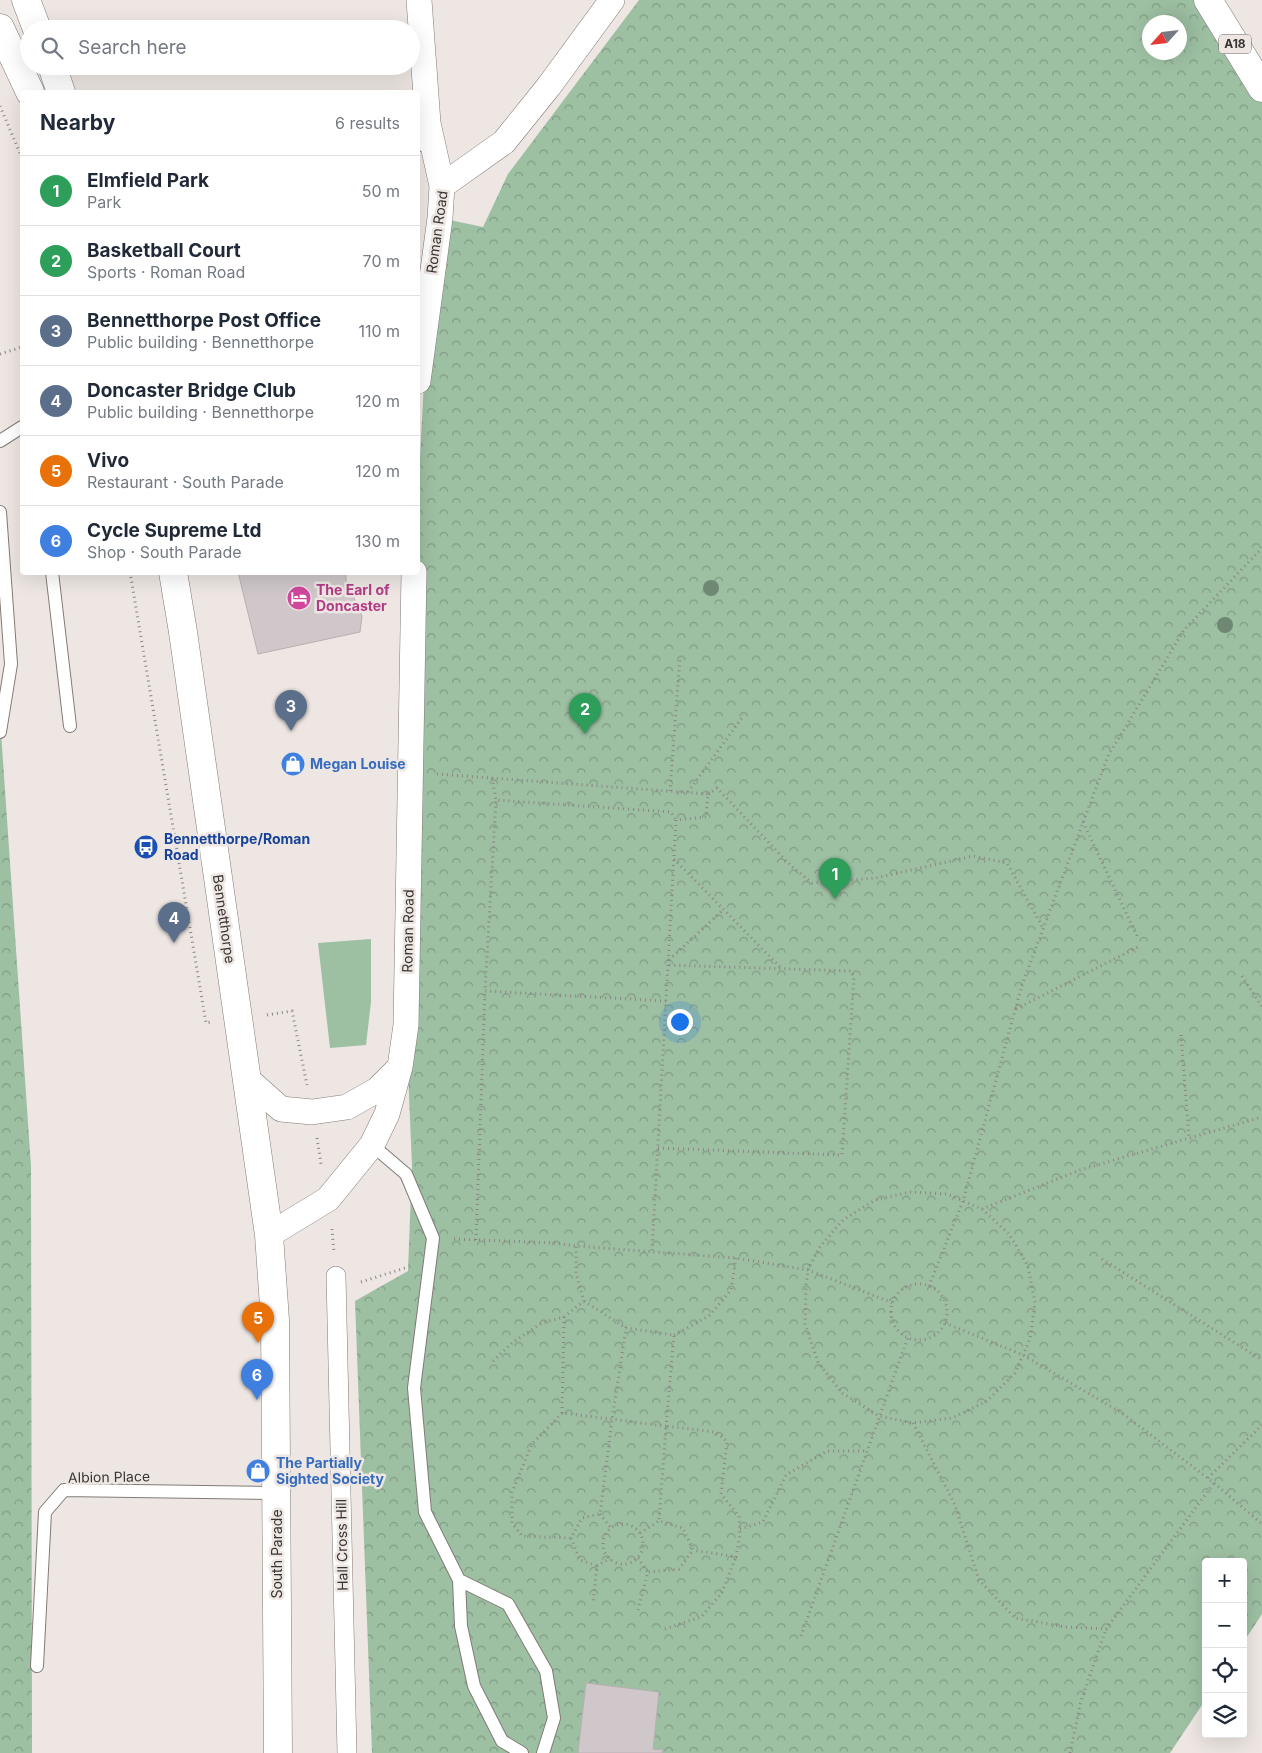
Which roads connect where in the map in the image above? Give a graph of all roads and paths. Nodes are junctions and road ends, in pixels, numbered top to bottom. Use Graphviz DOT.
graph roads {
  1 [pos="26,0"];
  2 [pos="419,0"];
  3 [pos="612,0"];
  4 [pos="1208,0"];
  5 [pos="34,20"];
  6 [pos="0,28"];
  7 [pos="20,71"];
  8 [pos="22,75"];
  9 [pos="55,75"];
  10 [pos="1262,88"];
  11 [pos="29,90"];
  12 [pos="60,90"];
  13 [pos="0,106"];
  14 [pos="425,144"];
  15 [pos="20,153"];
  16 [pos="442,186"];
  17 [pos="20,349"];
  18 [pos="0,354"];
  19 [pos="420,366"];
  20 [pos="20,428"];
  21 [pos="0,441"];
  22 [pos="0,512"];
  23 [pos="1262,548"];
  24 [pos="52,575"];
  25 [pos="174,575"];
  26 [pos="414,575"];
  27 [pos="680,658"];
  28 [pos="744,715"];
  29 [pos="70,726"];
  30 [pos="0,732"];
  31 [pos="410,772"];
  32 [pos="492,778"];
  33 [pos="670,791"];
  34 [pos="688,792"];
  35 [pos="708,794"];
  36 [pos="496,800"];
  37 [pos="676,820"];
  38 [pos="1083,822"];
  39 [pos="674,859"];
  40 [pos="724,909"];
  41 [pos="1043,928"];
  42 [pos="1138,938"];
  43 [pos="1138,947"];
  44 [pos="668,963"];
  45 [pos="781,968"];
  46 [pos="1242,976"];
  47 [pos="486,991"];
  48 [pos="666,1001"];
  49 [pos="1262,1007"];
  50 [pos="1016,1009"];
  51 [pos="1182,1035"];
  52 [pos="400,1067"];
  53 [pos="246,1078"];
  54 [pos="1262,1117"];
  55 [pos="1189,1138"];
  56 [pos="372,1144"];
  57 [pos="658,1148"];
  58 [pos="963,1201"];
  59 [pos="982,1209"];
  60 [pos="269,1235"];
  61 [pos="433,1238"];
  62 [pos="476,1240"];
  63 [pos="576,1246"];
  64 [pos="652,1251"];
  65 [pos="736,1258"];
  66 [pos="1102,1259"];
  67 [pos="808,1270"];
  68 [pos="336,1276"];
  69 [pos="929,1286"];
  70 [pos="584,1301"];
  71 [pos="893,1303"];
  72 [pos="564,1317"];
  73 [pos="945,1323"];
  74 [pos="626,1328"];
  75 [pos="674,1335"];
  76 [pos="908,1337"];
  77 [pos="1023,1355"];
  78 [pos="1262,1360"];
  79 [pos="493,1361"];
  80 [pos="562,1413"];
  81 [pos="879,1416"];
  82 [pos="612,1420"];
  83 [pos="913,1422"];
  84 [pos="1262,1425"];
  85 [pos="666,1426"];
  86 [pos="868,1451"];
  87 [pos="1208,1478"];
  88 [pos="1214,1483"];
  89 [pos="276,1493"];
  90 [pos="600,1514"];
  91 [pos="659,1521"];
  92 [pos="1262,1524"];
  93 [pos="611,1528"];
  94 [pos="740,1529"];
  95 [pos="640,1533"];
  96 [pos="571,1538"];
  97 [pos="694,1550"];
  98 [pos="736,1557"];
  99 [pos="638,1558"];
  100 [pos="609,1559"];
  101 [pos="597,1566"];
  102 [pos="648,1572"];
  103 [pos="459,1580"];
  104 [pos="593,1603"];
  105 [pos="638,1610"];
  106 [pos="665,1629"];
  107 [pos="1106,1629"];
  108 [pos="801,1636"];
  109 [pos="37,1666"];
  110 [pos="278,1753"];
  111 [pos="347,1753"];
  112 [pos="522,1753"];
  113 [pos="543,1753"];
  114 [pos="1070,1753"];
  1 -- 5 [label="main road"];
  2 -- 14 [label="street"];
  3 -- 16 [label="street, Roman Road"];
  4 -- 10 [label="main road, A18"];
  6 -- 7 [label="main road"];
  8 -- 11 [label="main road"];
  9 -- 12 [label="main road"];
  13 -- 15 [label="path"];
  14 -- 16 [label="street"];
  16 -- 19 [label="street, Roman Road"];
  17 -- 18 [label="path"];
  20 -- 21 [label="lane"];
  22 -- 30 [label="lane"];
  23 -- 38 [label="path"];
  24 -- 29 [label="lane"];
  25 -- 53 [label="main road, Bennetthorpe"];
  26 -- 31 [label="street, Roman Road"];
  27 -- 33 [label="path"];
  28 -- 34 [label="path"];
  31 -- 32 [label="path"];
  31 -- 52 [label="street, Roman Road"];
  32 -- 33 [label="path"];
  32 -- 36 [label="path"];
  33 -- 34 [label="path"];
  34 -- 35 [label="path"];
  35 -- 37 [label="path"];
  35 -- 41 [label="path"];
  36 -- 37 [label="path"];
  36 -- 47 [label="path"];
  37 -- 39 [label="path"];
  38 -- 41 [label="path"];
  38 -- 42 [label="path"];
  39 -- 40 [label="path"];
  39 -- 44 [label="path"];
  40 -- 44 [label="path"];
  40 -- 45 [label="path"];
  41 -- 50 [label="path"];
  43 -- 50 [label="path"];
  44 -- 45 [label="path"];
  44 -- 48 [label="path"];
  45 -- 57 [label="path"];
  46 -- 49 [label="path"];
  47 -- 48 [label="path"];
  47 -- 62 [label="path"];
  48 -- 57 [label="path"];
  50 -- 58 [label="path"];
  51 -- 55 [label="path"];
  52 -- 53 [label="street"];
  52 -- 56 [label="street, Roman Road"];
  53 -- 60 [label="main road, Bennetthorpe"];
  54 -- 55 [label="path"];
  55 -- 59 [label="path"];
  56 -- 60 [label="street, Roman Road"];
  56 -- 61 [label="lane"];
  57 -- 64 [label="path"];
  58 -- 59 [label="path"];
  58 -- 67 [label="path"];
  58 -- 69 [label="path"];
  59 -- 77 [label="path"];
  60 -- 89 [label="main road, South Parade"];
  61 -- 62 [label="path"];
  61 -- 103 [label="lane"];
  62 -- 63 [label="path"];
  63 -- 64 [label="path"];
  63 -- 70 [label="path"];
  64 -- 65 [label="path"];
  65 -- 67 [label="path"];
  65 -- 75 [label="path"];
  66 -- 78 [label="path"];
  67 -- 71 [label="path"];
  67 -- 81 [label="path"];
  68 -- 111 [label="street, Hall Cross Hill"];
  69 -- 71 [label="path"];
  69 -- 73 [label="path"];
  70 -- 72 [label="path"];
  70 -- 74 [label="path"];
  71 -- 76 [label="path"];
  72 -- 79 [label="path"];
  72 -- 80 [label="path"];
  73 -- 76 [label="path"];
  73 -- 77 [label="path"];
  74 -- 75 [label="path"];
  74 -- 82 [label="path"];
  75 -- 85 [label="path"];
  76 -- 81 [label="path"];
  77 -- 83 [label="path"];
  77 -- 87 [label="path"];
  80 -- 82 [label="path"];
  80 -- 96 [label="path"];
  81 -- 83 [label="path"];
  81 -- 86 [label="path"];
  82 -- 85 [label="path"];
  82 -- 90 [label="path"];
  83 -- 107 [label="path"];
  84 -- 87 [label="path"];
  85 -- 91 [label="path"];
  85 -- 94 [label="path"];
  86 -- 94 [label="path"];
  86 -- 108 [label="path"];
  87 -- 88 [label="path"];
  88 -- 92 [label="path"];
  88 -- 107 [label="path"];
  89 -- 109 [label="lane, Albion Place"];
  89 -- 110 [label="main road, South Parade"];
  90 -- 93 [label="path"];
  90 -- 96 [label="path"];
  91 -- 95 [label="path"];
  91 -- 97 [label="path"];
  93 -- 95 [label="path"];
  93 -- 100 [label="path"];
  94 -- 98 [label="path"];
  95 -- 99 [label="path"];
  96 -- 101 [label="path"];
  97 -- 98 [label="path"];
  97 -- 102 [label="path"];
  98 -- 106 [label="path"];
  99 -- 100 [label="path"];
  99 -- 102 [label="path"];
  100 -- 101 [label="path"];
  101 -- 104 [label="path"];
  102 -- 105 [label="path"];
  103 -- 112 [label="lane"];
  103 -- 113 [label="lane"];
  107 -- 114 [label="path"];
}
